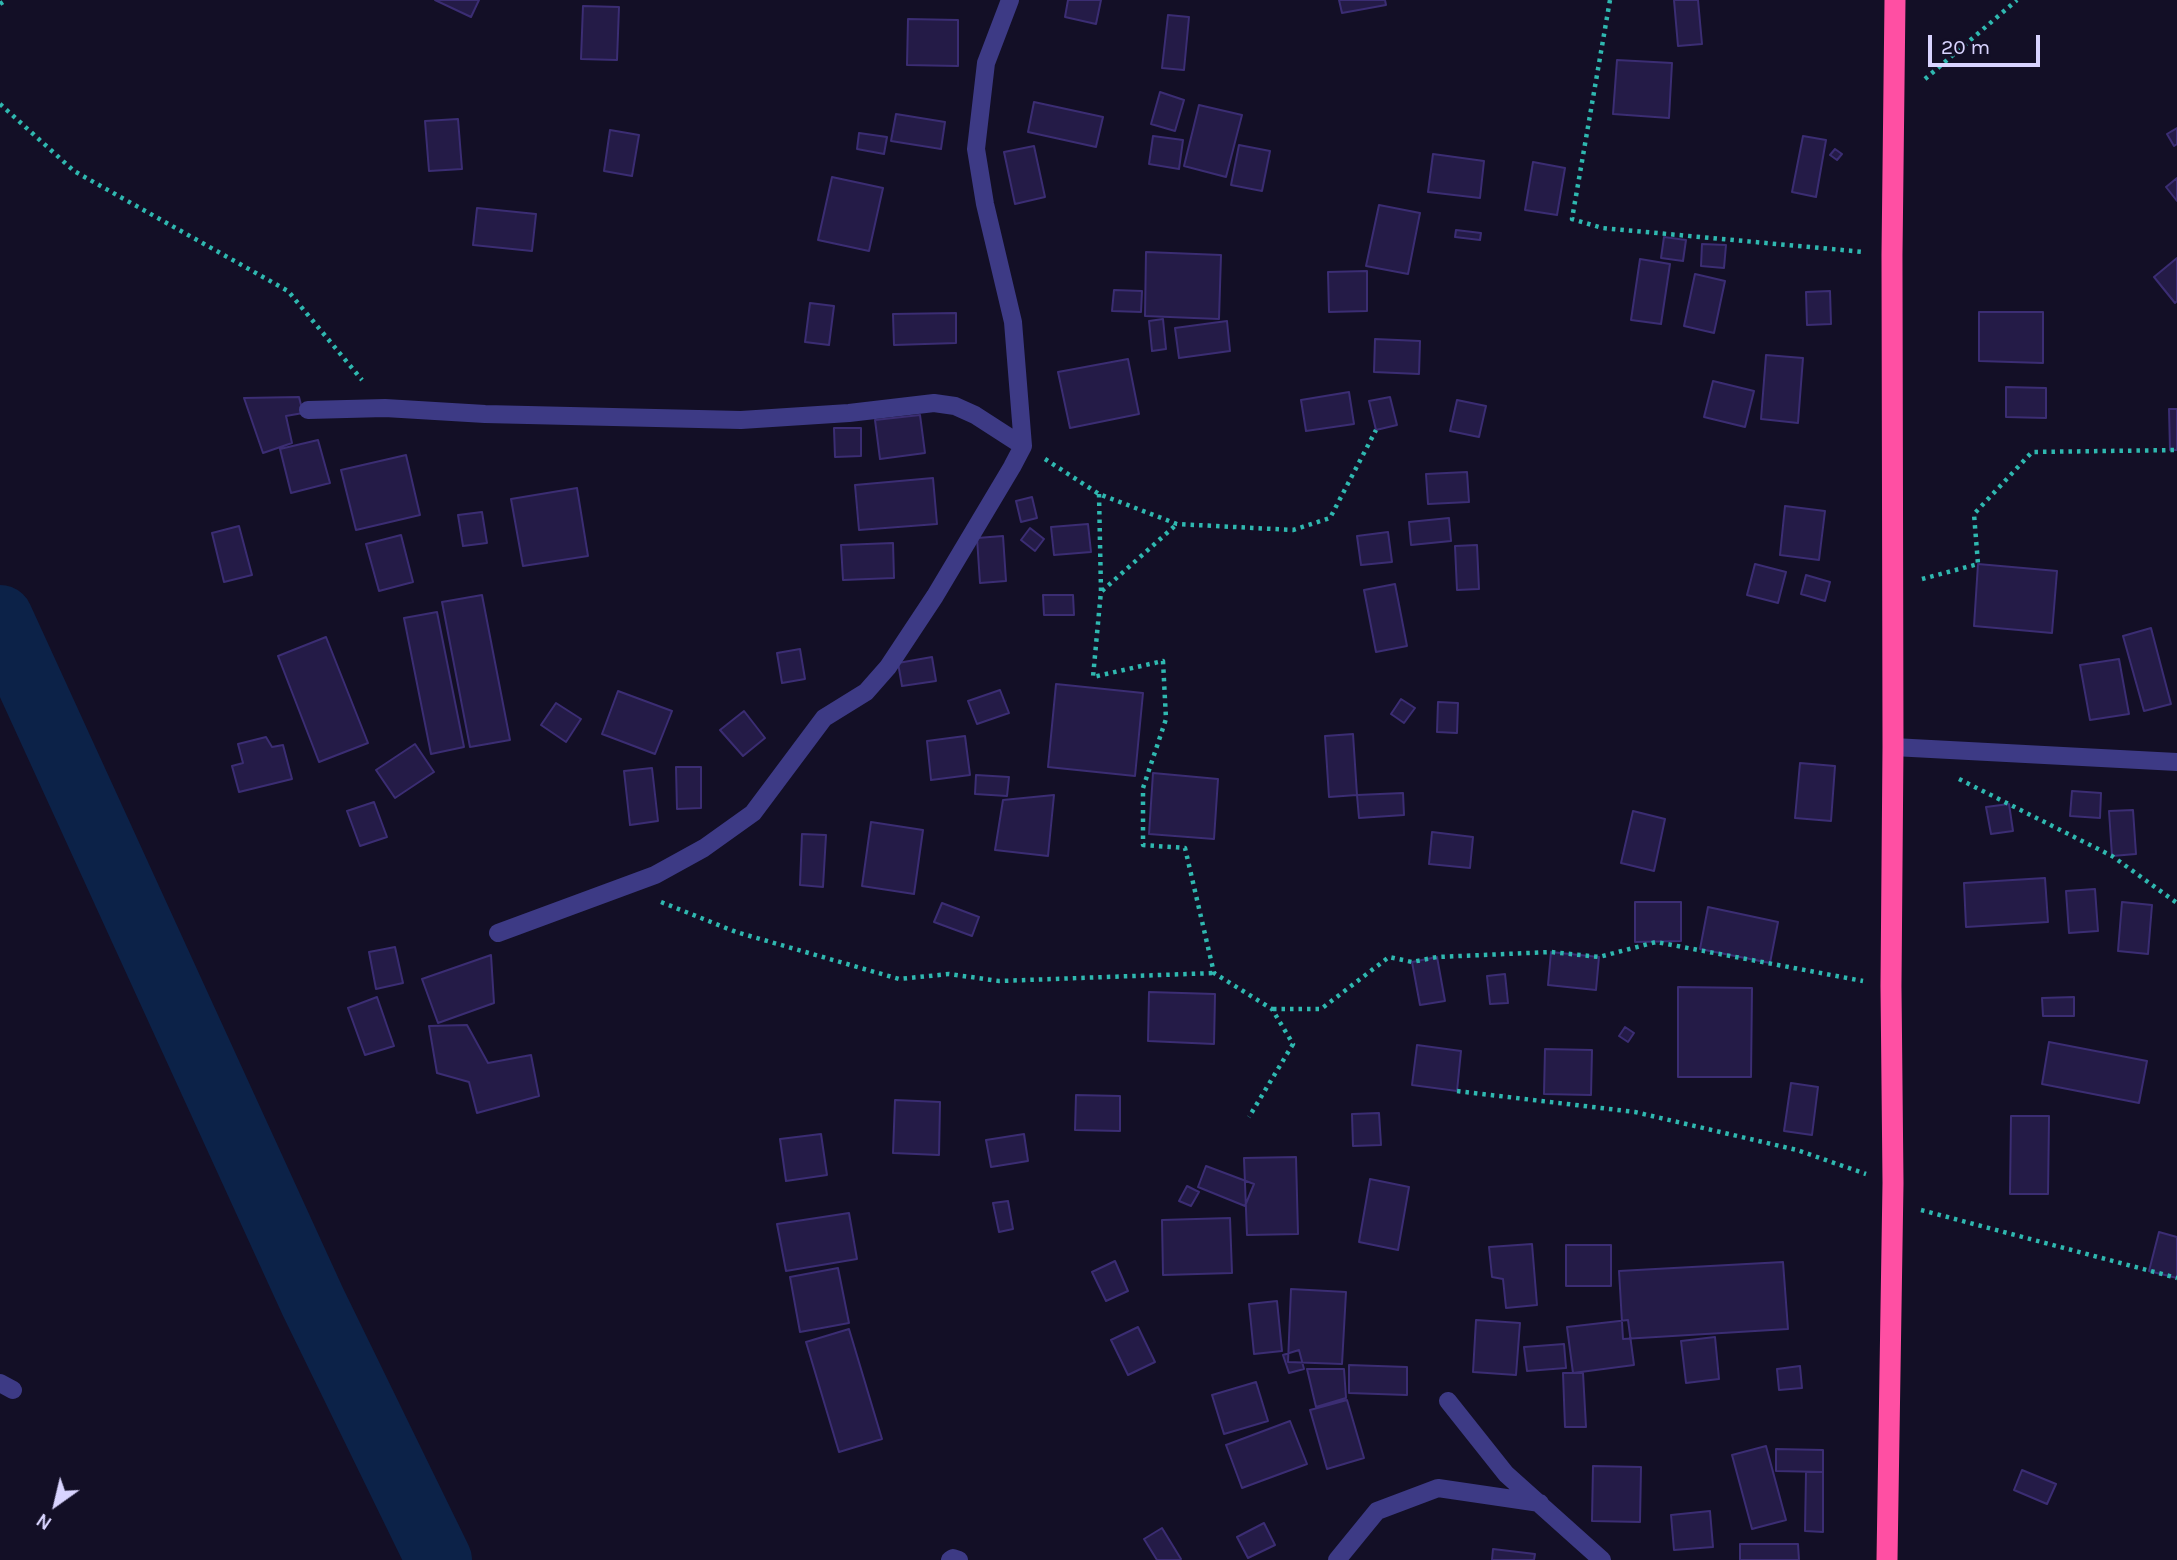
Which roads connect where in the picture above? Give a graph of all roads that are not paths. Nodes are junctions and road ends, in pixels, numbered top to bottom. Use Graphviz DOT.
graph roads {
  1 [pos="1010,0"];
  2 [pos="1895,0"];
  3 [pos="308,410"];
  4 [pos="1023,446"];
  5 [pos="1894,747"];
  6 [pos="2177,762"];
  7 [pos="498,933"];
  8 [pos="1448,1401"];
  9 [pos="1540,1503"];
  10 [pos="950,1560"];
  11 [pos="959,1560"];
  12 [pos="1337,1560"];
  13 [pos="1602,1560"];
  14 [pos="1888,1560"];
  1 -- 4 [label="street"];
  2 -- 5 [label="highway"];
  3 -- 4 [label="street"];
  4 -- 7 [label="street"];
  5 -- 6 [label="street"];
  5 -- 14 [label="highway"];
  8 -- 9 [label="street"];
  9 -- 12 [label="street"];
  9 -- 13 [label="street"];
  10 -- 11 [label="street"];
}
